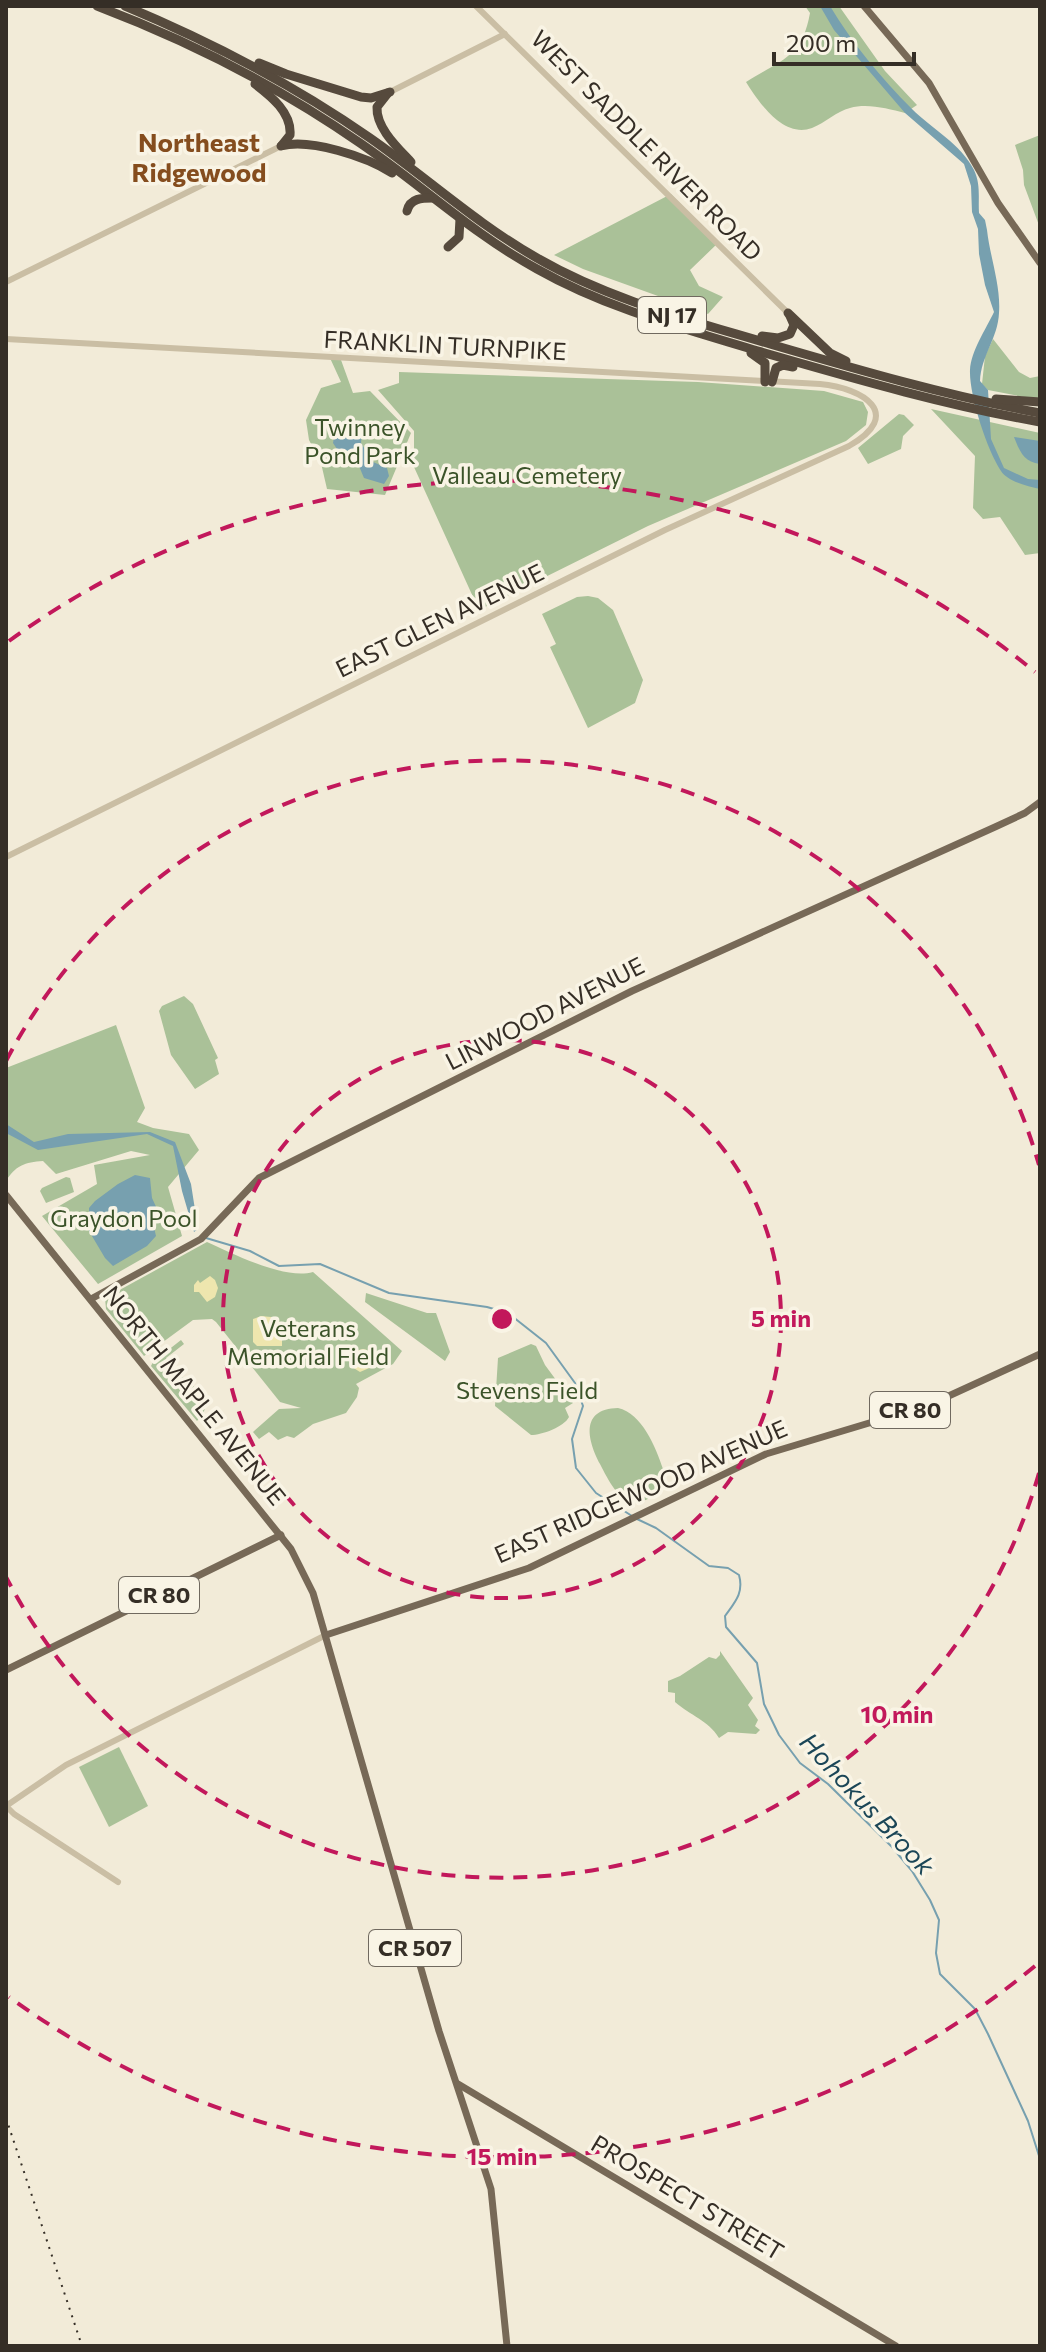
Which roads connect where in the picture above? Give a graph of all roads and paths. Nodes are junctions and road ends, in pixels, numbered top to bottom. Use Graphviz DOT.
graph roads {
  1 [pos="97,6"];
  2 [pos="125,6"];
  3 [pos="476,6"];
  4 [pos="864,6"];
  5 [pos="186,32"];
  6 [pos="505,34"];
  7 [pos="227,63"];
  8 [pos="390,92"];
  9 [pos="281,146"];
  10 [pos="424,184"];
  11 [pos="434,198"];
  12 [pos="407,211"];
  13 [pos="460,219"];
  14 [pos="448,247"];
  15 [pos="1040,263"];
  16 [pos="6,282"];
  17 [pos="788,313"];
  18 [pos="722,330"];
  19 [pos="6,339"];
  20 [pos="730,343"];
  21 [pos="845,376"];
  22 [pos="886,378"];
  23 [pos="768,382"];
  24 [pos="1040,402"];
  25 [pos="1001,407"];
  26 [pos="874,409"];
  27 [pos="1040,413"];
  28 [pos="1040,425"];
  29 [pos="1040,802"];
  30 [pos="6,857"];
  31 [pos="6,1195"];
  32 [pos="91,1299"];
  33 [pos="1040,1354"];
  34 [pos="281,1535"];
  35 [pos="326,1635"];
  36 [pos="6,1670"];
  37 [pos="6,1806"];
  38 [pos="118,1882"];
  39 [pos="458,2084"];
  40 [pos="507,2346"];
  41 [pos="896,2346"];
  1 -- 7 [label="highway, NJ 17"];
  2 -- 5 [label="highway, NJ 17"];
  3 -- 6 [label="street, WEST SADDLE RIVER ROAD"];
  4 -- 15 [label="main road"];
  5 -- 8 [label="highway"];
  5 -- 10 [label="highway, NJ 17"];
  6 -- 8 [label="street"];
  6 -- 17 [label="street, WEST SADDLE RIVER ROAD"];
  7 -- 9 [label="highway"];
  7 -- 10 [label="highway, NJ 17"];
  8 -- 10 [label="highway"];
  9 -- 10 [label="highway"];
  9 -- 16 [label="street"];
  10 -- 11 [label="highway, NJ 17"];
  10 -- 18 [label="highway, NJ 17"];
  11 -- 12 [label="highway"];
  11 -- 13 [label="highway, NJ 17"];
  13 -- 14 [label="highway"];
  13 -- 20 [label="highway, NJ 17"];
  17 -- 18 [label="highway"];
  17 -- 22 [label="highway"];
  18 -- 22 [label="highway, NJ 17"];
  19 -- 23 [label="street, FRANKLIN TURNPIKE"];
  20 -- 21 [label="highway, NJ 17"];
  20 -- 23 [label="highway"];
  21 -- 23 [label="highway"];
  21 -- 25 [label="highway, NJ 17"];
  22 -- 25 [label="highway, NJ 17"];
  23 -- 26 [label="street, FRANKLIN TURNPIKE"];
  24 -- 25 [label="highway"];
  25 -- 27 [label="highway, NJ 17"];
  25 -- 28 [label="highway"];
  26 -- 30 [label="street, EAST GLEN AVENUE"];
  29 -- 32 [label="main road, LINWOOD AVENUE"];
  31 -- 32 [label="main road, NORTH MAPLE AVENUE / CR 507"];
  32 -- 34 [label="main road, NORTH MAPLE AVENUE / CR 507"];
  33 -- 35 [label="main road, EAST RIDGEWOOD AVENUE / CR 80"];
  34 -- 35 [label="main road, NORTH MAPLE AVENUE / CR 507"];
  34 -- 36 [label="main road, CR 80"];
  35 -- 37 [label="street, EAST RIDGEWOOD AVENUE"];
  35 -- 39 [label="main road, CR 507"];
  37 -- 38 [label="street"];
  39 -- 40 [label="main road, CR 507"];
  39 -- 41 [label="main road, PROSPECT STREET"];
}
